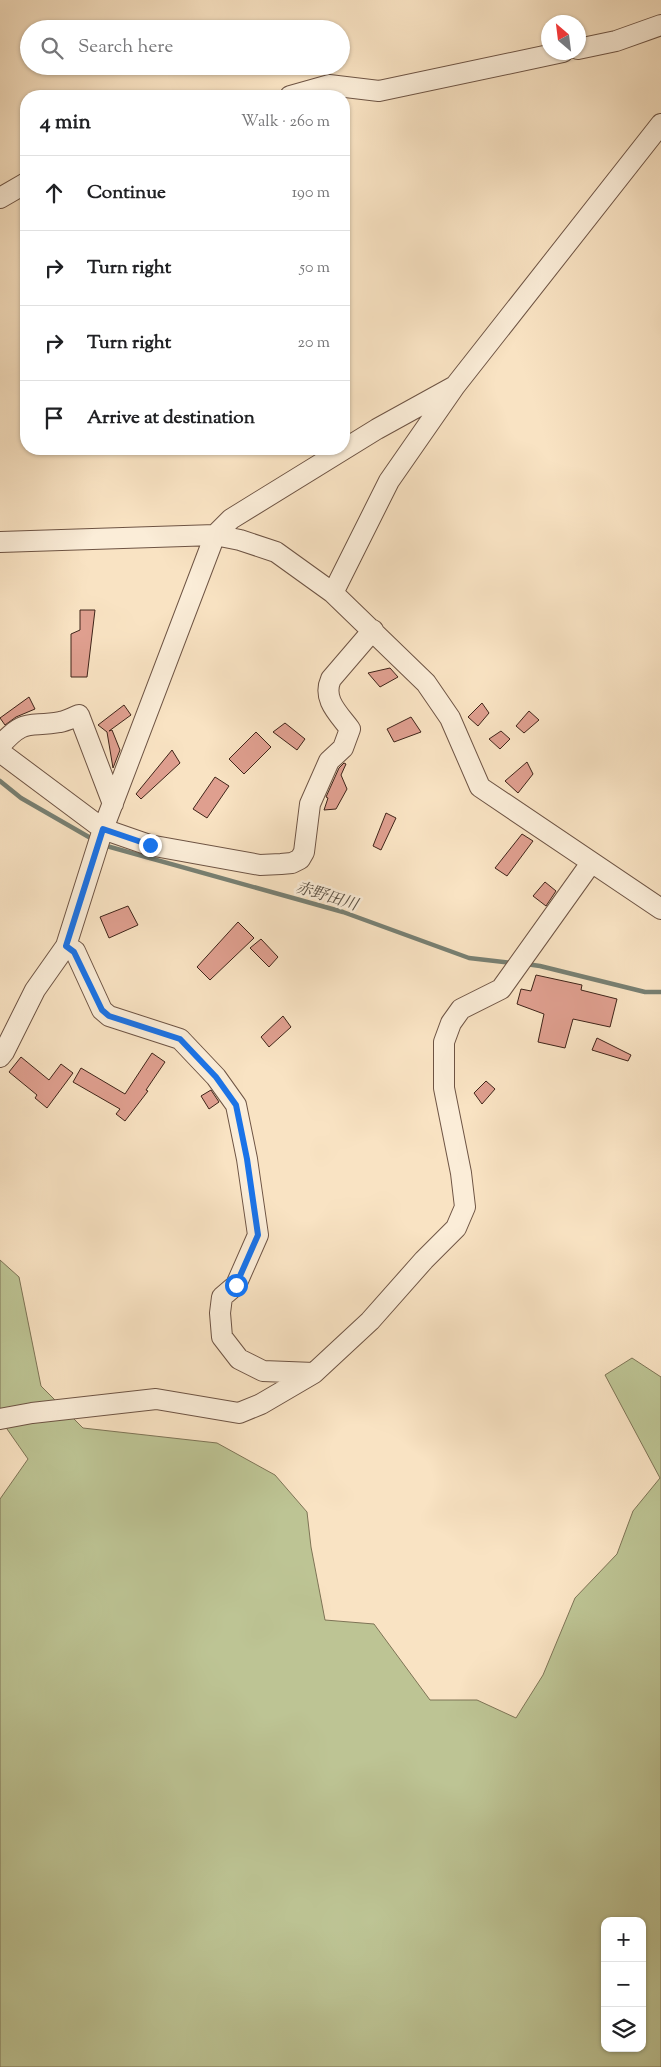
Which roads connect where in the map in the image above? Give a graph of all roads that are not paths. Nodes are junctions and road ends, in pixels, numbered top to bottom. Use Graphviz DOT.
graph roads {
  1 [pos="661,25"];
  2 [pos="586,47"];
  3 [pos="541,57"];
  4 [pos="311,90"];
  5 [pos="661,124"];
  6 [pos="20,186"];
  7 [pos="0,198"];
  8 [pos="455,386"];
  9 [pos="350,446"];
  10 [pos="335,455"];
  11 [pos="216,535"];
  12 [pos="0,542"];
  13 [pos="333,593"];
  14 [pos="373,630"];
  15 [pos="0,746"];
  16 [pos="0,752"];
  17 [pos="113,804"];
  18 [pos="101,837"];
  19 [pos="591,863"];
  20 [pos="661,909"];
  21 [pos="66,946"];
  22 [pos="0,1057"];
  23 [pos="314,1373"];
  24 [pos="0,1419"];
  1 -- 2 [label="street"];
  3 -- 4 [label="street"];
  5 -- 8 [label="street"];
  6 -- 7 [label="street"];
  8 -- 9 [label="street"];
  8 -- 13 [label="street"];
  10 -- 11 [label="street"];
  11 -- 12 [label="street"];
  11 -- 13 [label="street"];
  11 -- 17 [label="street"];
  13 -- 14 [label="street"];
  14 -- 18 [label="street"];
  14 -- 19 [label="street"];
  15 -- 17 [label="street"];
  16 -- 18 [label="street"];
  17 -- 18 [label="street"];
  18 -- 21 [label="street"];
  19 -- 20 [label="street"];
  19 -- 23 [label="street"];
  21 -- 22 [label="street"];
  21 -- 23 [label="street"];
  23 -- 24 [label="street"];
}
